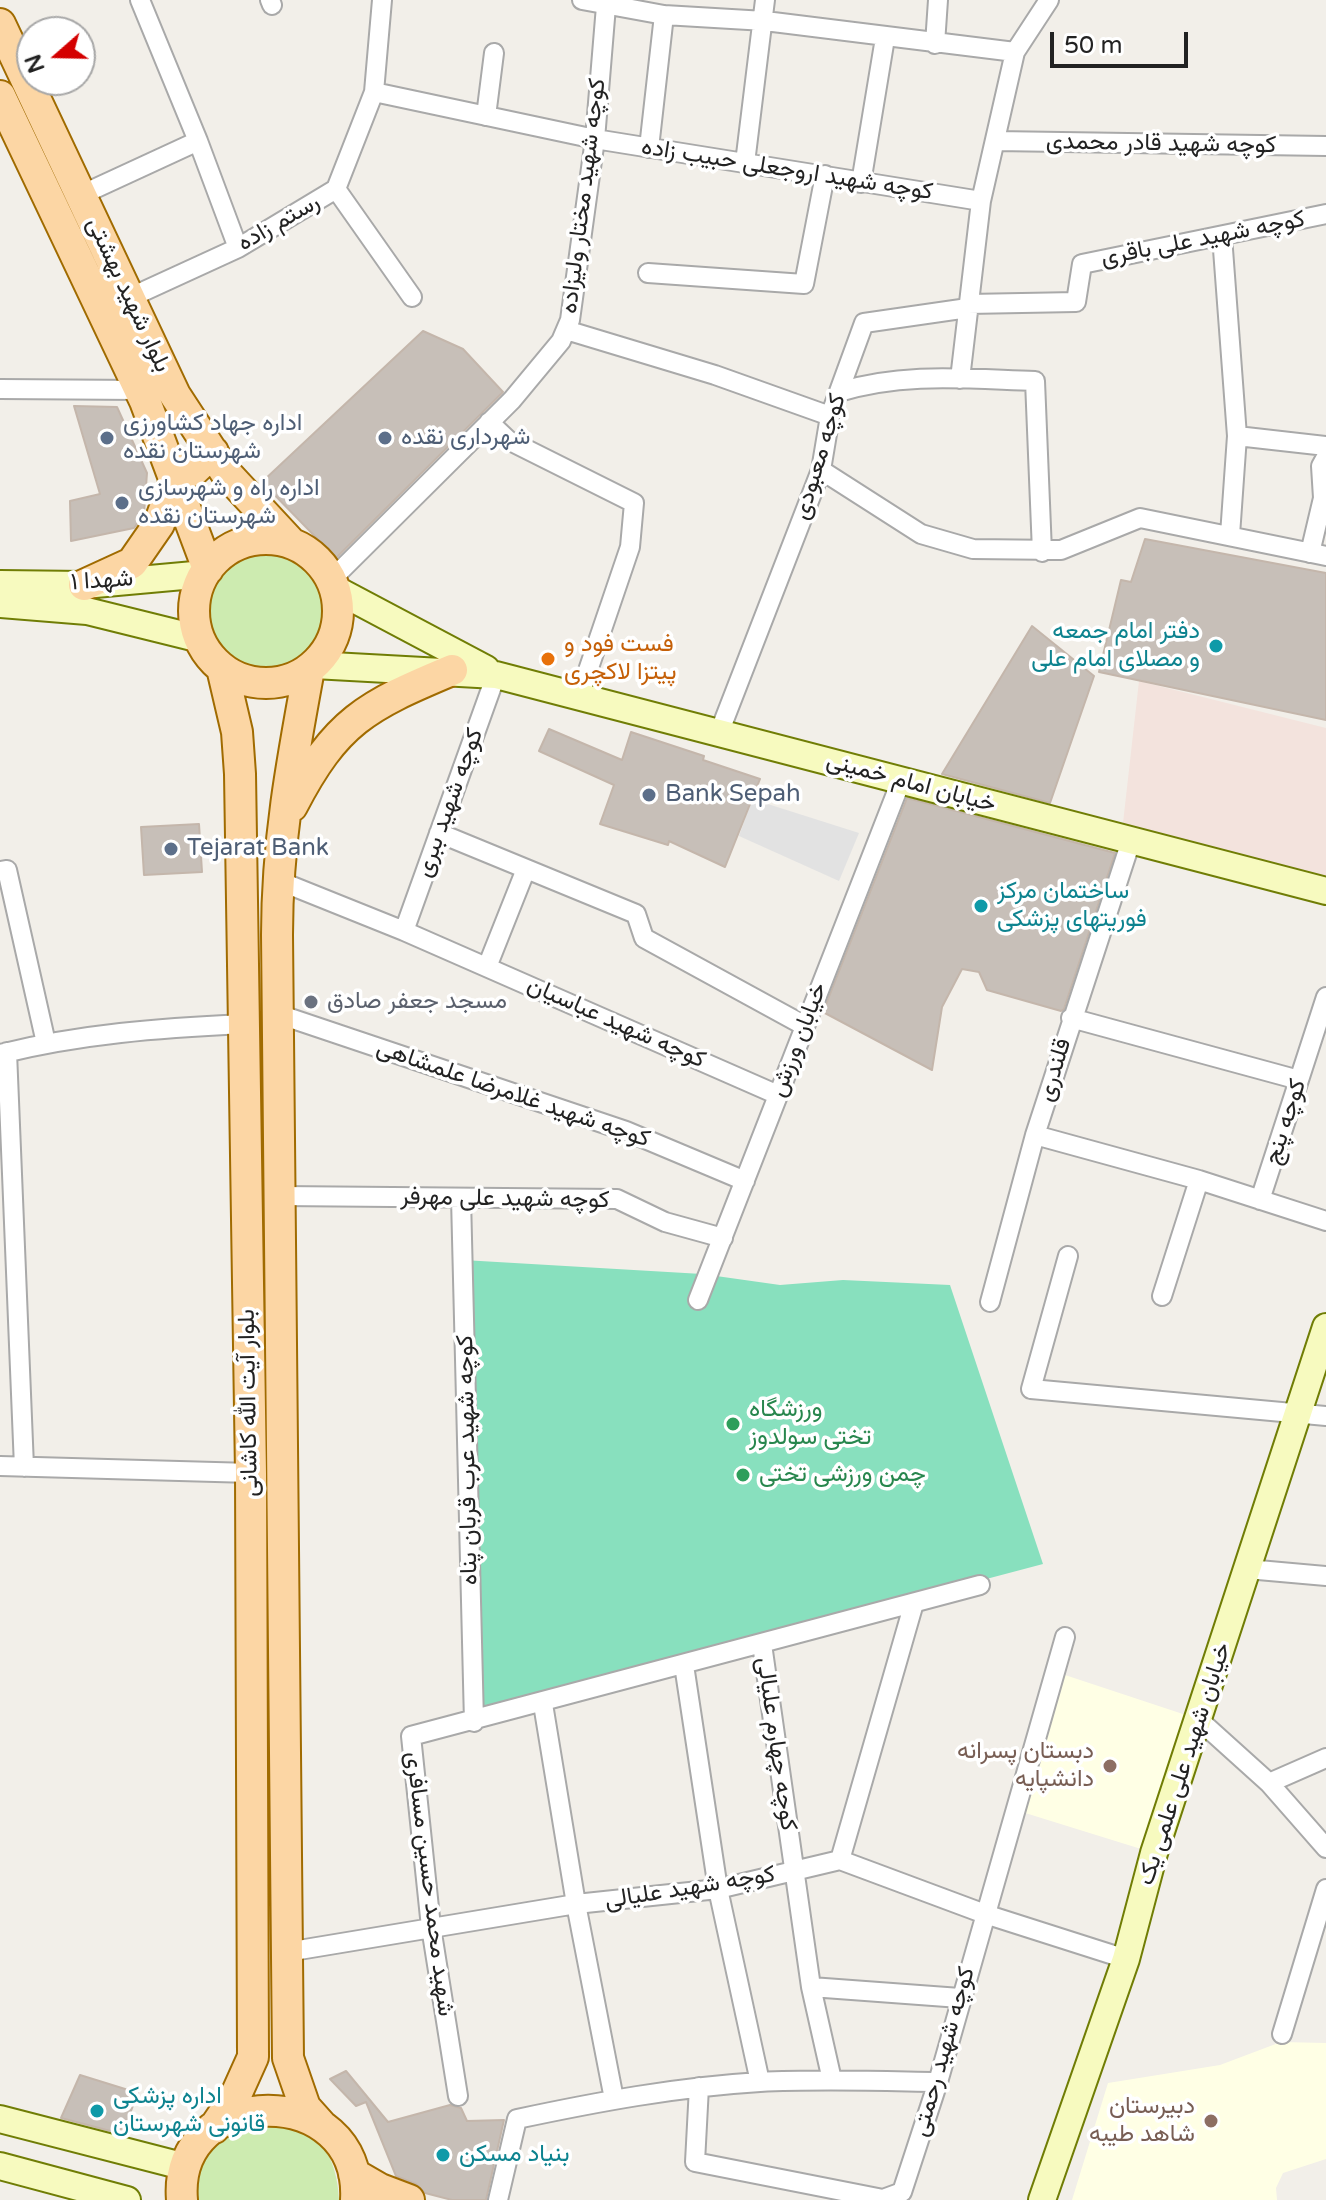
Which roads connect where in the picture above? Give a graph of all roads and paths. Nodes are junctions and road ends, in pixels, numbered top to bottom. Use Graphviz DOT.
graph roads {
  1 [pos="140,0"];
  2 [pos="382,0"];
  3 [pos="582,0"];
  4 [pos="765,0"];
  5 [pos="938,0"];
  6 [pos="1049,0"];
  7 [pos="606,6"];
  8 [pos="664,15"];
  9 [pos="765,21"];
  10 [pos="0,24"];
  11 [pos="885,38"];
  12 [pos="935,44"];
  13 [pos="1015,52"];
  14 [pos="494,53"];
  15 [pos="374,92"];
  16 [pos="0,96"];
  17 [pos="486,116"];
  18 [pos="595,139"];
  19 [pos="198,141"];
  20 [pos="996,141"];
  21 [pos="1326,146"];
  22 [pos="649,148"];
  23 [pos="745,163"];
  24 [pos="825,175"];
  25 [pos="861,183"];
  26 [pos="336,189"];
  27 [pos="81,195"];
  28 [pos="981,201"];
  29 [pos="1326,214"];
  30 [pos="1222,236"];
  31 [pos="238,248"];
  32 [pos="648,273"];
  33 [pos="412,297"];
  34 [pos="129,298"];
  35 [pos="968,306"];
  36 [pos="566,330"];
  37 [pos="960,379"];
  38 [pos="0,389"];
  39 [pos="140,390"];
  40 [pos="839,392"];
  41 [pos="830,416"];
  42 [pos="489,422"];
  43 [pos="1237,436"];
  44 [pos="1326,446"];
  45 [pos="213,452"];
  46 [pos="1326,457"];
  47 [pos="821,470"];
  48 [pos="176,477"];
  49 [pos="1230,535"];
  50 [pos="291,543"];
  51 [pos="1042,552"];
  52 [pos="1318,555"];
  53 [pos="206,571"];
  54 [pos="132,579"];
  55 [pos="0,584"];
  56 [pos="333,584"];
  57 [pos="84,585"];
  58 [pos="0,604"];
  59 [pos="111,616"];
  60 [pos="200,639"];
  61 [pos="312,667"];
  62 [pos="222,668"];
  63 [pos="452,670"];
  64 [pos="496,675"];
  65 [pos="579,697"];
  66 [pos="719,733"];
  67 [pos="901,781"];
  68 [pos="282,826"];
  69 [pos="439,833"];
  70 [pos="1131,841"];
  71 [pos="526,869"];
  72 [pos="0,871"];
  73 [pos="277,880"];
  74 [pos="1326,891"];
  75 [pos="404,931"];
  76 [pos="242,934"];
  77 [pos="277,935"];
  78 [pos="487,967"];
  79 [pos="1326,997"];
  80 [pos="278,1014"];
  81 [pos="1071,1018"];
  82 [pos="243,1024"];
  83 [pos="805,1026"];
  84 [pos="46,1043"];
  85 [pos="4,1053"];
  86 [pos="1299,1080"];
  87 [pos="778,1095"];
  88 [pos="1035,1135"];
  89 [pos="1199,1180"];
  90 [pos="745,1181"];
  91 [pos="280,1196"];
  92 [pos="461,1198"];
  93 [pos="1260,1200"];
  94 [pos="1326,1221"];
  95 [pos="723,1238"];
  96 [pos="1068,1256"];
  97 [pos="1162,1296"];
  98 [pos="698,1300"];
  99 [pos="990,1302"];
  100 [pos="1326,1327"];
  101 [pos="1298,1411"];
  102 [pos="1326,1416"];
  103 [pos="0,1466"];
  104 [pos="24,1467"];
  105 [pos="251,1473"];
  106 [pos="1247,1569"];
  107 [pos="1326,1576"];
  108 [pos="980,1585"];
  109 [pos="914,1603"];
  110 [pos="1065,1637"];
  111 [pos="762,1644"];
  112 [pos="684,1665"];
  113 [pos="543,1704"];
  114 [pos="1198,1719"];
  115 [pos="474,1722"];
  116 [pos="1326,1758"];
  117 [pos="1269,1783"];
  118 [pos="1326,1848"];
  119 [pos="840,1860"];
  120 [pos="794,1872"];
  121 [pos="718,1889"];
  122 [pos="1326,1889"];
  123 [pos="576,1904"];
  124 [pos="985,1914"];
  125 [pos="431,1927"];
  126 [pos="287,1952"];
  127 [pos="1126,1959"];
  128 [pos="253,1969"];
  129 [pos="811,1987"];
  130 [pos="287,1991"];
  131 [pos="960,1998"];
  132 [pos="1282,2034"];
  133 [pos="832,2080"];
  134 [pos="760,2082"];
  135 [pos="938,2082"];
  136 [pos="699,2087"];
  137 [pos="458,2096"];
  138 [pos="614,2099"];
  139 [pos="0,2119"];
  140 [pos="322,2126"];
  141 [pos="214,2128"];
  142 [pos="0,2166"];
  143 [pos="186,2167"];
  144 [pos="355,2187"];
  145 [pos="127,2200"];
  146 [pos="182,2200"];
  147 [pos="409,2200"];
  148 [pos="498,2200"];
  149 [pos="1042,2200"];
  1 -- 19 [label="street"];
  2 -- 15 [label="street, رستم زاده"];
  3 -- 7 [label="street"];
  4 -- 9 [label="street"];
  5 -- 12 [label="street"];
  6 -- 13 [label="street"];
  7 -- 8 [label="street"];
  7 -- 18 [label="street, کوچه شهید مختار ولیزاده"];
  8 -- 9 [label="street"];
  8 -- 22 [label="street"];
  9 -- 11 [label="street"];
  9 -- 23 [label="street"];
  10 -- 27 [label="main road, بلوار شهید بهشتی"];
  11 -- 12 [label="street"];
  11 -- 25 [label="street"];
  12 -- 13 [label="street"];
  13 -- 20 [label="street"];
  14 -- 17 [label="street"];
  15 -- 17 [label="street, کوچه شهید اروجعلی حبیب زاده"];
  15 -- 26 [label="street, رستم زاده"];
  16 -- 39 [label="main road, بلوار شهید بهشتی"];
  17 -- 18 [label="street, کوچه شهید اروجعلی حبیب زاده"];
  18 -- 22 [label="street, کوچه شهید اروجعلی حبیب زاده"];
  18 -- 36 [label="street, کوچه شهید مختار ولیزاده"];
  19 -- 27 [label="street"];
  19 -- 31 [label="street"];
  20 -- 21 [label="street, کوچه شهید قادر محمدی"];
  20 -- 28 [label="street"];
  22 -- 23 [label="street, کوچه شهید اروجعلی حبیب زاده"];
  23 -- 24 [label="street, کوچه شهید اروجعلی حبیب زاده"];
  24 -- 25 [label="street, کوچه شهید اروجعلی حبیب زاده"];
  24 -- 32 [label="street"];
  25 -- 28 [label="street, کوچه شهید اروجعلی حبیب زاده"];
  26 -- 31 [label="street, رستم زاده"];
  26 -- 33 [label="street"];
  27 -- 34 [label="main road, بلوار شهید بهشتی"];
  28 -- 35 [label="street"];
  29 -- 30 [label="street, کوچه شهید علی باقری"];
  30 -- 35 [label="street, کوچه شهید علی باقری"];
  30 -- 43 [label="street"];
  31 -- 34 [label="street, رستم زاده"];
  34 -- 45 [label="main road, بلوار شهید بهشتی"];
  35 -- 37 [label="street"];
  35 -- 40 [label="street, کوچه معبودی"];
  36 -- 41 [label="street"];
  36 -- 42 [label="street, کوچه شهید مختار ولیزاده"];
  37 -- 40 [label="street"];
  37 -- 51 [label="street"];
  38 -- 39 [label="street"];
  39 -- 48 [label="main road, بلوار شهید بهشتی"];
  40 -- 41 [label="street, کوچه معبودی"];
  41 -- 47 [label="street, کوچه معبودی"];
  42 -- 56 [label="street, کوچه شهید مختار ولیزاده"];
  42 -- 65 [label="street"];
  43 -- 44 [label="street"];
  43 -- 49 [label="street"];
  45 -- 48 [label="main road"];
  45 -- 50 [label="main road, بلوار شهید بهشتی"];
  46 -- 52 [label="street"];
  47 -- 51 [label="street"];
  47 -- 66 [label="street, کوچه معبودی"];
  48 -- 53 [label="main road, بلوار شهید بهشتی"];
  48 -- 57 [label="main road"];
  49 -- 51 [label="street"];
  49 -- 52 [label="street"];
  50 -- 53 [label="main road"];
  50 -- 56 [label="main road"];
  53 -- 54 [label="main road, شهدا ۱"];
  53 -- 60 [label="main road"];
  54 -- 57 [label="main road, شهدا ۱"];
  54 -- 59 [label="main road"];
  55 -- 57 [label="main road, شهدا ۱"];
  56 -- 61 [label="main road"];
  56 -- 64 [label="main road"];
  58 -- 59 [label="main road, شهدا ۱"];
  59 -- 60 [label="main road, شهدا ۱"];
  60 -- 62 [label="main road"];
  61 -- 62 [label="main road"];
  61 -- 63 [label="main road"];
  61 -- 68 [label="main road, بلوار آیت الله کاشانی"];
  62 -- 76 [label="main road, بلوار آیت الله کاشانی"];
  63 -- 64 [label="main road"];
  63 -- 68 [label="main road"];
  64 -- 65 [label="main road, خیابان امام خمینی"];
  64 -- 69 [label="street, کوچه شهید ببری"];
  65 -- 66 [label="main road, خیابان امام خمینی"];
  66 -- 67 [label="main road, خیابان امام خمینی"];
  67 -- 70 [label="main road, خیابان امام خمینی"];
  67 -- 83 [label="street, خیابان ورزش"];
  68 -- 73 [label="main road, بلوار آیت الله کاشانی"];
  69 -- 71 [label="street"];
  69 -- 75 [label="street, کوچه شهید ببری"];
  70 -- 74 [label="main road, خیابان امام خمینی"];
  70 -- 81 [label="street, قلندری"];
  71 -- 78 [label="street"];
  71 -- 83 [label="street"];
  72 -- 84 [label="street"];
  73 -- 75 [label="street, کوچه شهید عباسیان"];
  73 -- 77 [label="main road, بلوار آیت الله کاشانی"];
  75 -- 78 [label="street, کوچه شهید عباسیان"];
  76 -- 77 [label="main road"];
  76 -- 82 [label="main road, بلوار آیت الله کاشانی"];
  77 -- 80 [label="main road, بلوار آیت الله کاشانی"];
  78 -- 87 [label="street, کوچه شهید عباسیان"];
  79 -- 86 [label="street, کوچه پنج"];
  80 -- 90 [label="street, کوچه شهید غلامرضا علمشاهی"];
  80 -- 91 [label="main road, بلوار آیت الله کاشانی"];
  81 -- 86 [label="street"];
  81 -- 88 [label="street, قلندری"];
  82 -- 84 [label="street"];
  82 -- 105 [label="main road, بلوار آیت الله کاشانی"];
  83 -- 87 [label="street, خیابان ورزش"];
  84 -- 85 [label="street"];
  85 -- 104 [label="street"];
  86 -- 93 [label="street, کوچه پنج"];
  87 -- 90 [label="street, خیابان ورزش"];
  88 -- 89 [label="street"];
  88 -- 99 [label="street, قلندری"];
  89 -- 93 [label="street"];
  89 -- 97 [label="street"];
  90 -- 95 [label="street, خیابان ورزش"];
  91 -- 92 [label="street, کوچه شهید علی مهرفر"];
  91 -- 126 [label="main road, بلوار آیت الله کاشانی"];
  92 -- 95 [label="street, کوچه شهید علی مهرفر"];
  92 -- 115 [label="street, کوچه شهید عرب قربان پناه"];
  93 -- 94 [label="street"];
  95 -- 98 [label="street, خیابان ورزش"];
  96 -- 101 [label="street"];
  100 -- 101 [label="main road, خیابان شهید علی علمی یک"];
  101 -- 102 [label="street"];
  101 -- 106 [label="main road, خیابان شهید علی علمی یک"];
  103 -- 104 [label="street"];
  104 -- 105 [label="street"];
  105 -- 128 [label="main road, بلوار آیت الله کاشانی"];
  106 -- 107 [label="street"];
  106 -- 114 [label="main road, خیابان شهید علی علمی یک"];
  108 -- 109 [label="street"];
  109 -- 111 [label="street"];
  109 -- 119 [label="street"];
  110 -- 124 [label="street, کوچه شهید رحمتی"];
  111 -- 112 [label="street"];
  111 -- 120 [label="street, کوچه چهارم علیالی"];
  112 -- 113 [label="street"];
  112 -- 121 [label="street"];
  113 -- 115 [label="street"];
  113 -- 123 [label="street"];
  114 -- 117 [label="street"];
  114 -- 127 [label="main road, خیابان شهید علی علمی یک"];
  115 -- 125 [label="street, شهید محمد حسین مسافری"];
  116 -- 117 [label="street"];
  117 -- 118 [label="street"];
  119 -- 120 [label="street, کوچه شهید علیالی"];
  119 -- 124 [label="street"];
  120 -- 121 [label="street, کوچه شهید علیالی"];
  120 -- 129 [label="street, کوچه چهارم علیالی"];
  121 -- 123 [label="street, کوچه شهید علیالی"];
  121 -- 134 [label="street"];
  122 -- 132 [label="street"];
  123 -- 125 [label="street, کوچه شهید علیالی"];
  123 -- 138 [label="street"];
  124 -- 127 [label="street"];
  124 -- 131 [label="street, کوچه شهید رحمتی"];
  125 -- 126 [label="street, کوچه شهید علیالی"];
  125 -- 137 [label="street, شهید محمد حسین مسافری"];
  126 -- 130 [label="main road, بلوار آیت الله کاشانی"];
  127 -- 149 [label="main road, خیابان شهید علی علمی یک"];
  128 -- 130 [label="main road"];
  128 -- 141 [label="main road, بلوار آیت الله کاشانی"];
  129 -- 131 [label="street"];
  129 -- 133 [label="street, کوچه چهارم علیالی"];
  130 -- 140 [label="main road, بلوار آیت الله کاشانی"];
  131 -- 135 [label="street, کوچه شهید رحمتی"];
  133 -- 134 [label="street"];
  133 -- 135 [label="street"];
  134 -- 136 [label="street"];
  135 -- 136 [label="street, کوچه شهید رحمتی"];
  136 -- 138 [label="street"];
  138 -- 148 [label="street"];
  139 -- 143 [label="main road"];
  140 -- 141 [label="main road"];
  140 -- 144 [label="main road, بلوار آیت الله کاشانی"];
  141 -- 143 [label="main road, بلوار آیت الله کاشانی"];
  142 -- 145 [label="main road"];
  143 -- 146 [label="main road"];
  144 -- 147 [label="main road"];
}
